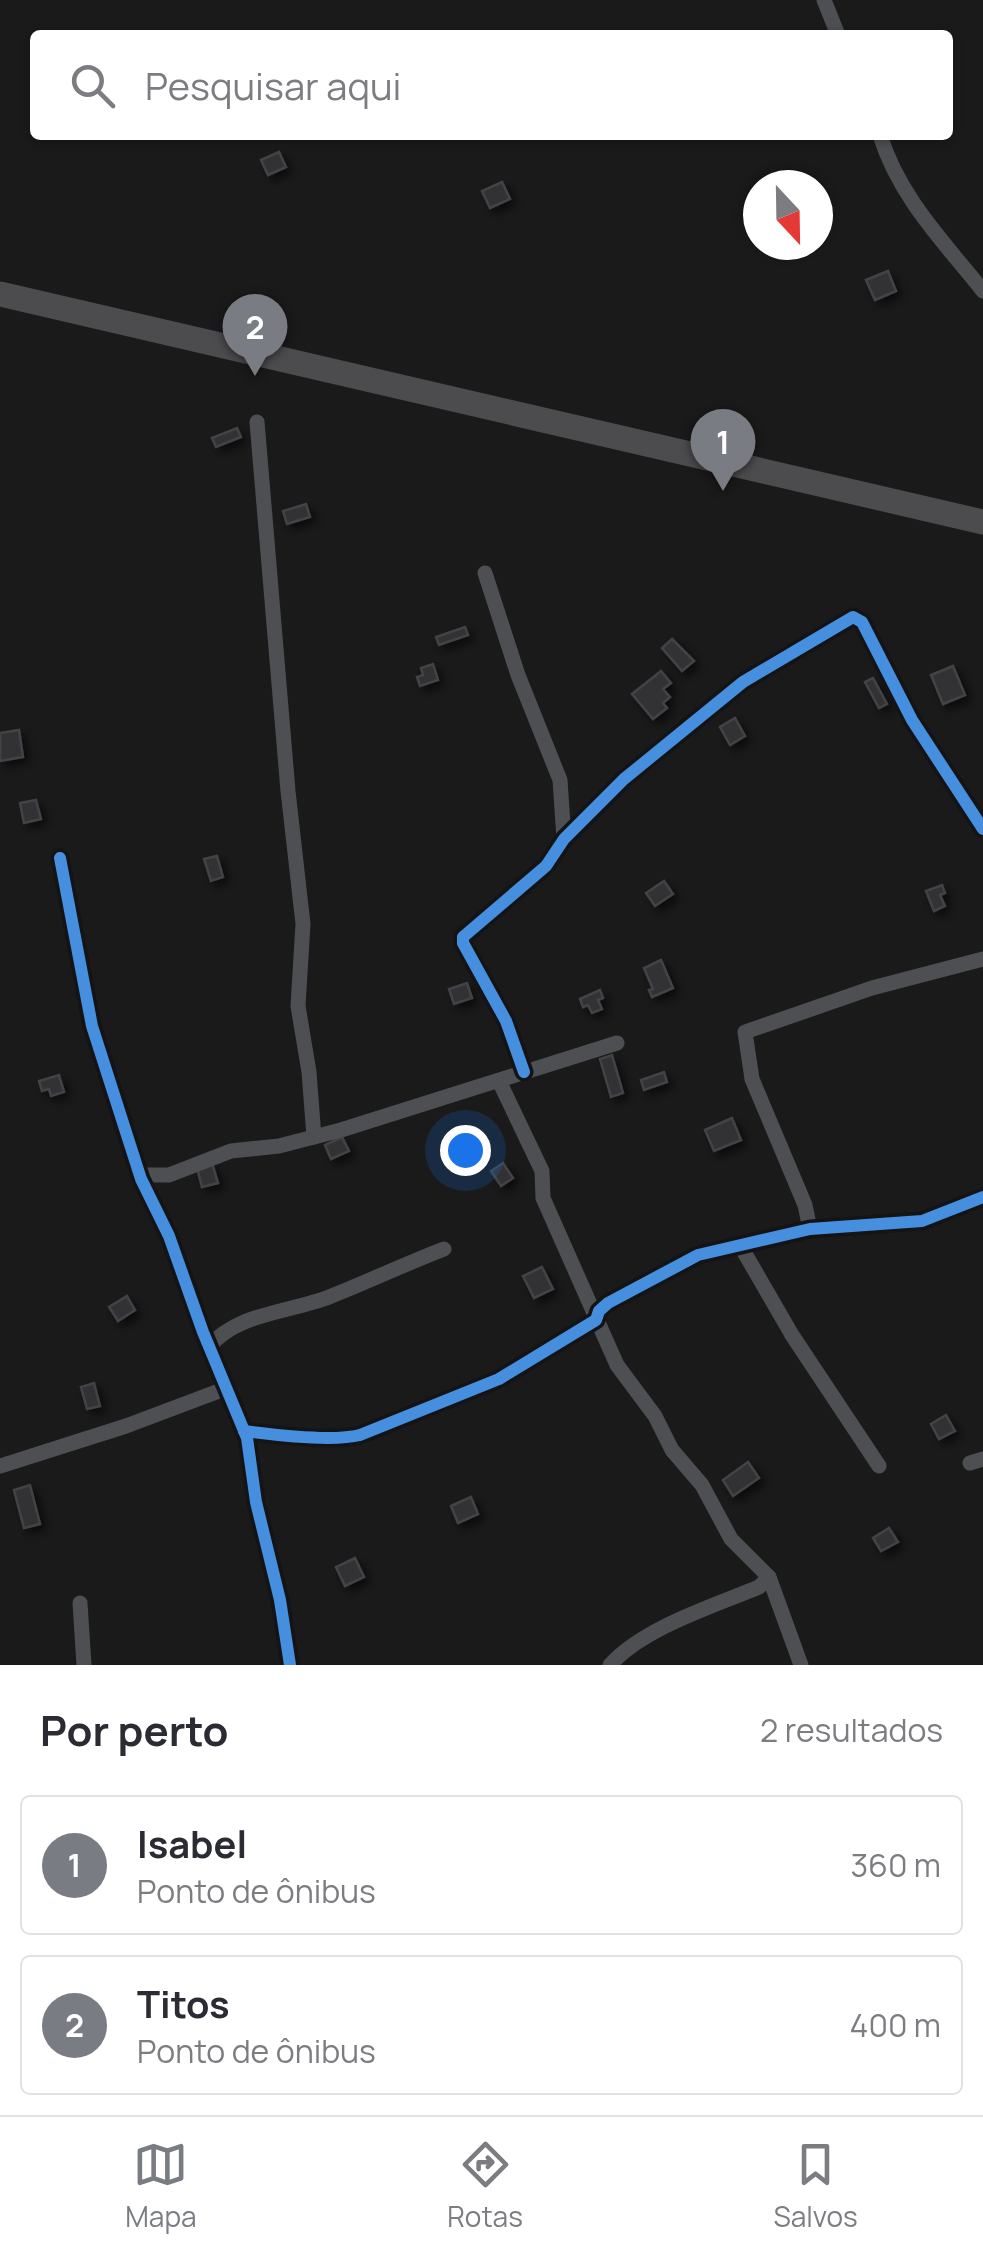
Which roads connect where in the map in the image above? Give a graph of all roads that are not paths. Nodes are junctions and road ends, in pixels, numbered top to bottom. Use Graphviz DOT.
graph roads {
  1 [pos="824,0"];
  2 [pos="836,30"];
  3 [pos="882,140"];
  4 [pos="983,291"];
  5 [pos="0,294"];
  6 [pos="257,422"];
  7 [pos="983,522"];
  8 [pos="485,573"];
  9 [pos="983,829"];
  10 [pos="564,838"];
  11 [pos="60,858"];
  12 [pos="983,959"];
  13 [pos="617,1043"];
  14 [pos="524,1072"];
  15 [pos="500,1082"];
  16 [pos="314,1137"];
  17 [pos="140,1175"];
  18 [pos="169,1175"];
  19 [pos="983,1196"];
  20 [pos="156,1206"];
  21 [pos="810,1229"];
  22 [pos="740,1245"];
  23 [pos="444,1250"];
  24 [pos="596,1320"];
  25 [pos="209,1347"];
  26 [pos="227,1388"];
  27 [pos="251,1436"];
  28 [pos="0,1466"];
  29 [pos="879,1466"];
  30 [pos="768,1578"];
  31 [pos="80,1603"];
  32 [pos="84,1665"];
  33 [pos="290,1665"];
  34 [pos="610,1665"];
  35 [pos="802,1665"];
  1 -- 2 [label="street"];
  3 -- 4 [label="street"];
  5 -- 7 [label="highway"];
  6 -- 16 [label="street"];
  8 -- 10 [label="street"];
  9 -- 10 [label="street"];
  10 -- 14 [label="street"];
  11 -- 17 [label="street"];
  12 -- 21 [label="street"];
  13 -- 14 [label="street"];
  14 -- 15 [label="street"];
  15 -- 16 [label="street"];
  15 -- 24 [label="street"];
  16 -- 18 [label="street"];
  17 -- 18 [label="street"];
  17 -- 20 [label="street"];
  18 -- 20 [label="street"];
  19 -- 21 [label="street"];
  20 -- 25 [label="street"];
  21 -- 22 [label="street"];
  22 -- 24 [label="street"];
  22 -- 29 [label="street"];
  23 -- 25 [label="street"];
  24 -- 27 [label="street"];
  24 -- 30 [label="street"];
  25 -- 26 [label="street"];
  26 -- 27 [label="street"];
  26 -- 28 [label="street"];
  27 -- 33 [label="street"];
  30 -- 34 [label="street"];
  30 -- 35 [label="street"];
  31 -- 32 [label="street"];
}
